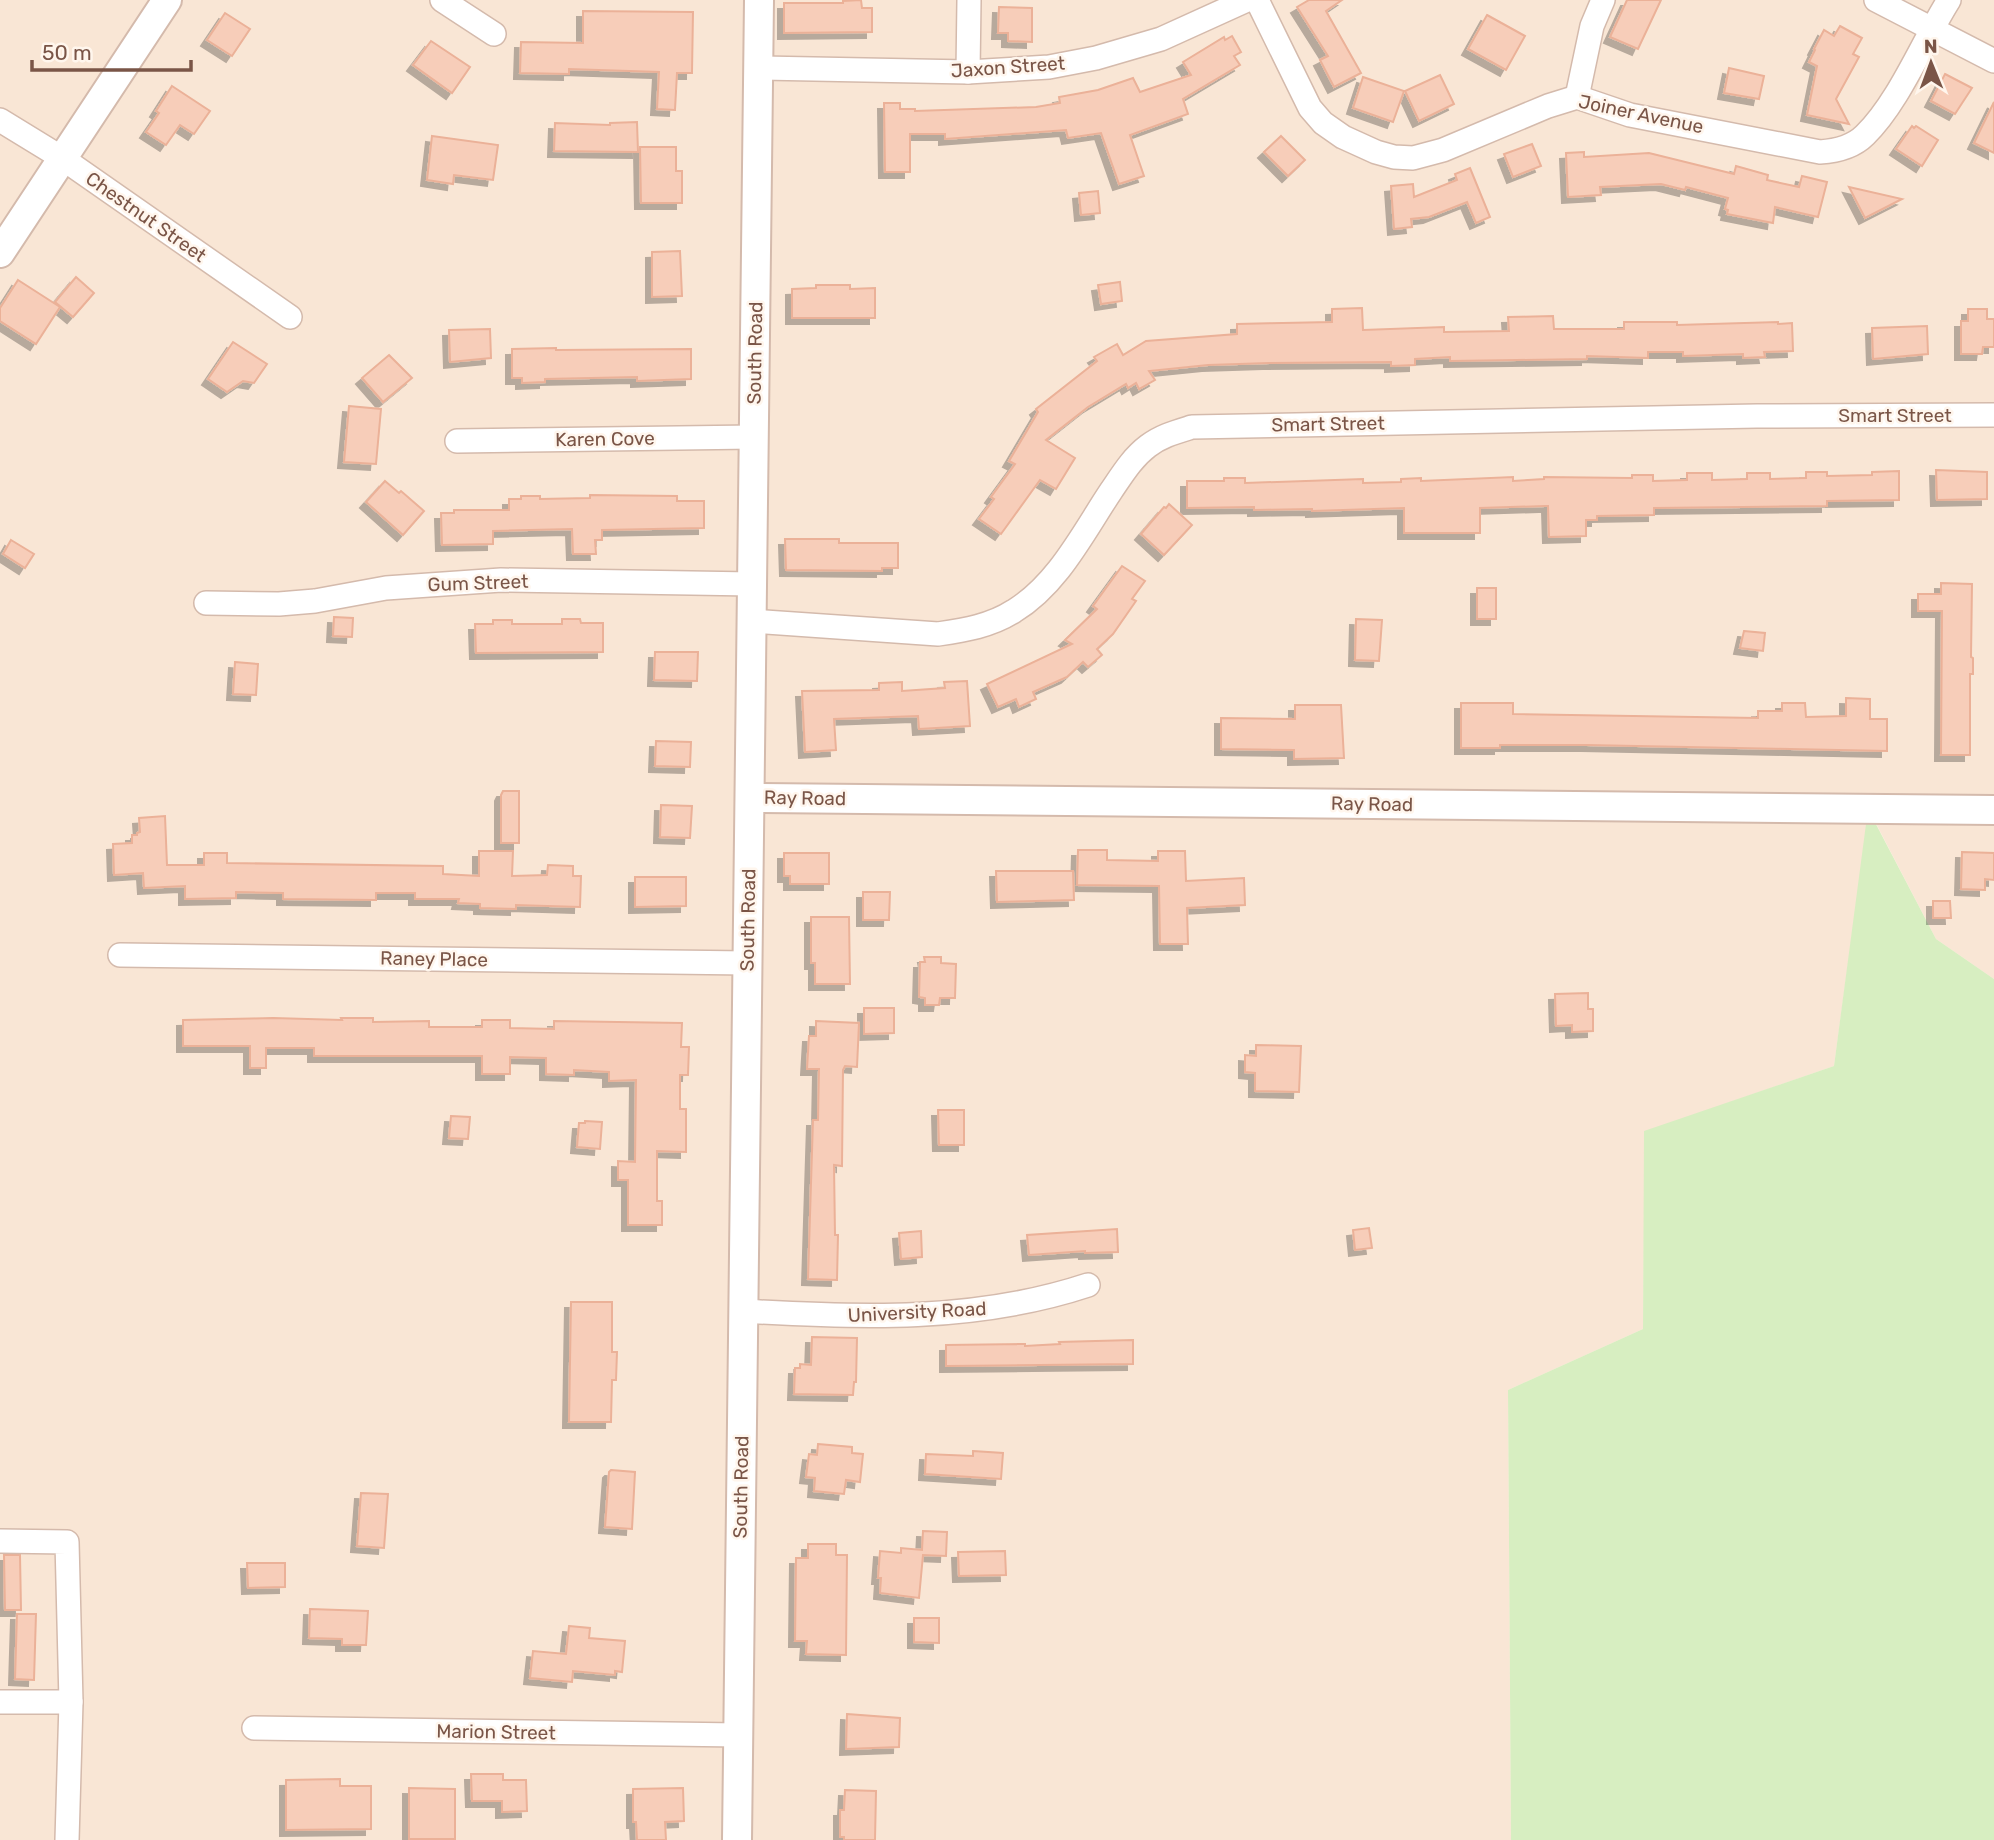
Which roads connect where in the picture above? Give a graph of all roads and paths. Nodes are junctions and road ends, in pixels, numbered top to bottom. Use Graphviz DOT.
graph roads {
  1 [pos="167,0"];
  2 [pos="442,0"];
  3 [pos="759,0"];
  4 [pos="968,0"];
  5 [pos="1247,0"];
  6 [pos="1257,0"];
  7 [pos="1604,0"];
  8 [pos="1876,0"];
  9 [pos="1949,0"];
  10 [pos="1931,29"];
  11 [pos="494,34"];
  12 [pos="1994,61"];
  13 [pos="758,68"];
  14 [pos="968,72"];
  15 [pos="1577,97"];
  16 [pos="0,120"];
  17 [pos="62,158"];
  18 [pos="0,253"];
  19 [pos="290,317"];
  20 [pos="1994,415"];
  21 [pos="754,438"];
  22 [pos="457,440"];
  23 [pos="752,584"];
  24 [pos="206,603"];
  25 [pos="752,621"];
  26 [pos="750,798"];
  27 [pos="1994,810"];
  28 [pos="120,955"];
  29 [pos="748,963"];
  30 [pos="1088,1285"];
  31 [pos="744,1311"];
  32 [pos="0,1541"];
  33 [pos="0,1702"];
  34 [pos="71,1702"];
  35 [pos="254,1728"];
  36 [pos="739,1735"];
  37 [pos="67,1840"];
  38 [pos="737,1840"];
  1 -- 17 [label="street"];
  2 -- 11 [label="street"];
  3 -- 13 [label="street, South Road"];
  4 -- 14 [label="street"];
  5 -- 14 [label="street, Jaxon Street"];
  6 -- 15 [label="street, Joiner Avenue"];
  7 -- 15 [label="street"];
  8 -- 10 [label="street"];
  9 -- 10 [label="street, Joiner Avenue"];
  10 -- 12 [label="street"];
  10 -- 15 [label="street, Joiner Avenue"];
  13 -- 14 [label="street, Jaxon Street"];
  13 -- 21 [label="street, South Road"];
  16 -- 17 [label="street, Chestnut Street"];
  17 -- 18 [label="street"];
  17 -- 19 [label="street, Chestnut Street"];
  20 -- 25 [label="street, Smart Street"];
  21 -- 22 [label="street, Karen Cove"];
  21 -- 23 [label="street, South Road"];
  23 -- 24 [label="street, Gum Street"];
  23 -- 25 [label="street, South Road"];
  25 -- 26 [label="street, South Road"];
  26 -- 27 [label="street, Ray Road"];
  26 -- 29 [label="street, South Road"];
  28 -- 29 [label="street, Raney Place"];
  29 -- 31 [label="street, South Road"];
  30 -- 31 [label="street, University Road"];
  31 -- 36 [label="street, South Road"];
  32 -- 34 [label="street"];
  33 -- 34 [label="street"];
  34 -- 37 [label="street"];
  35 -- 36 [label="street, Marion Street"];
  36 -- 38 [label="street, South Road"];
}
